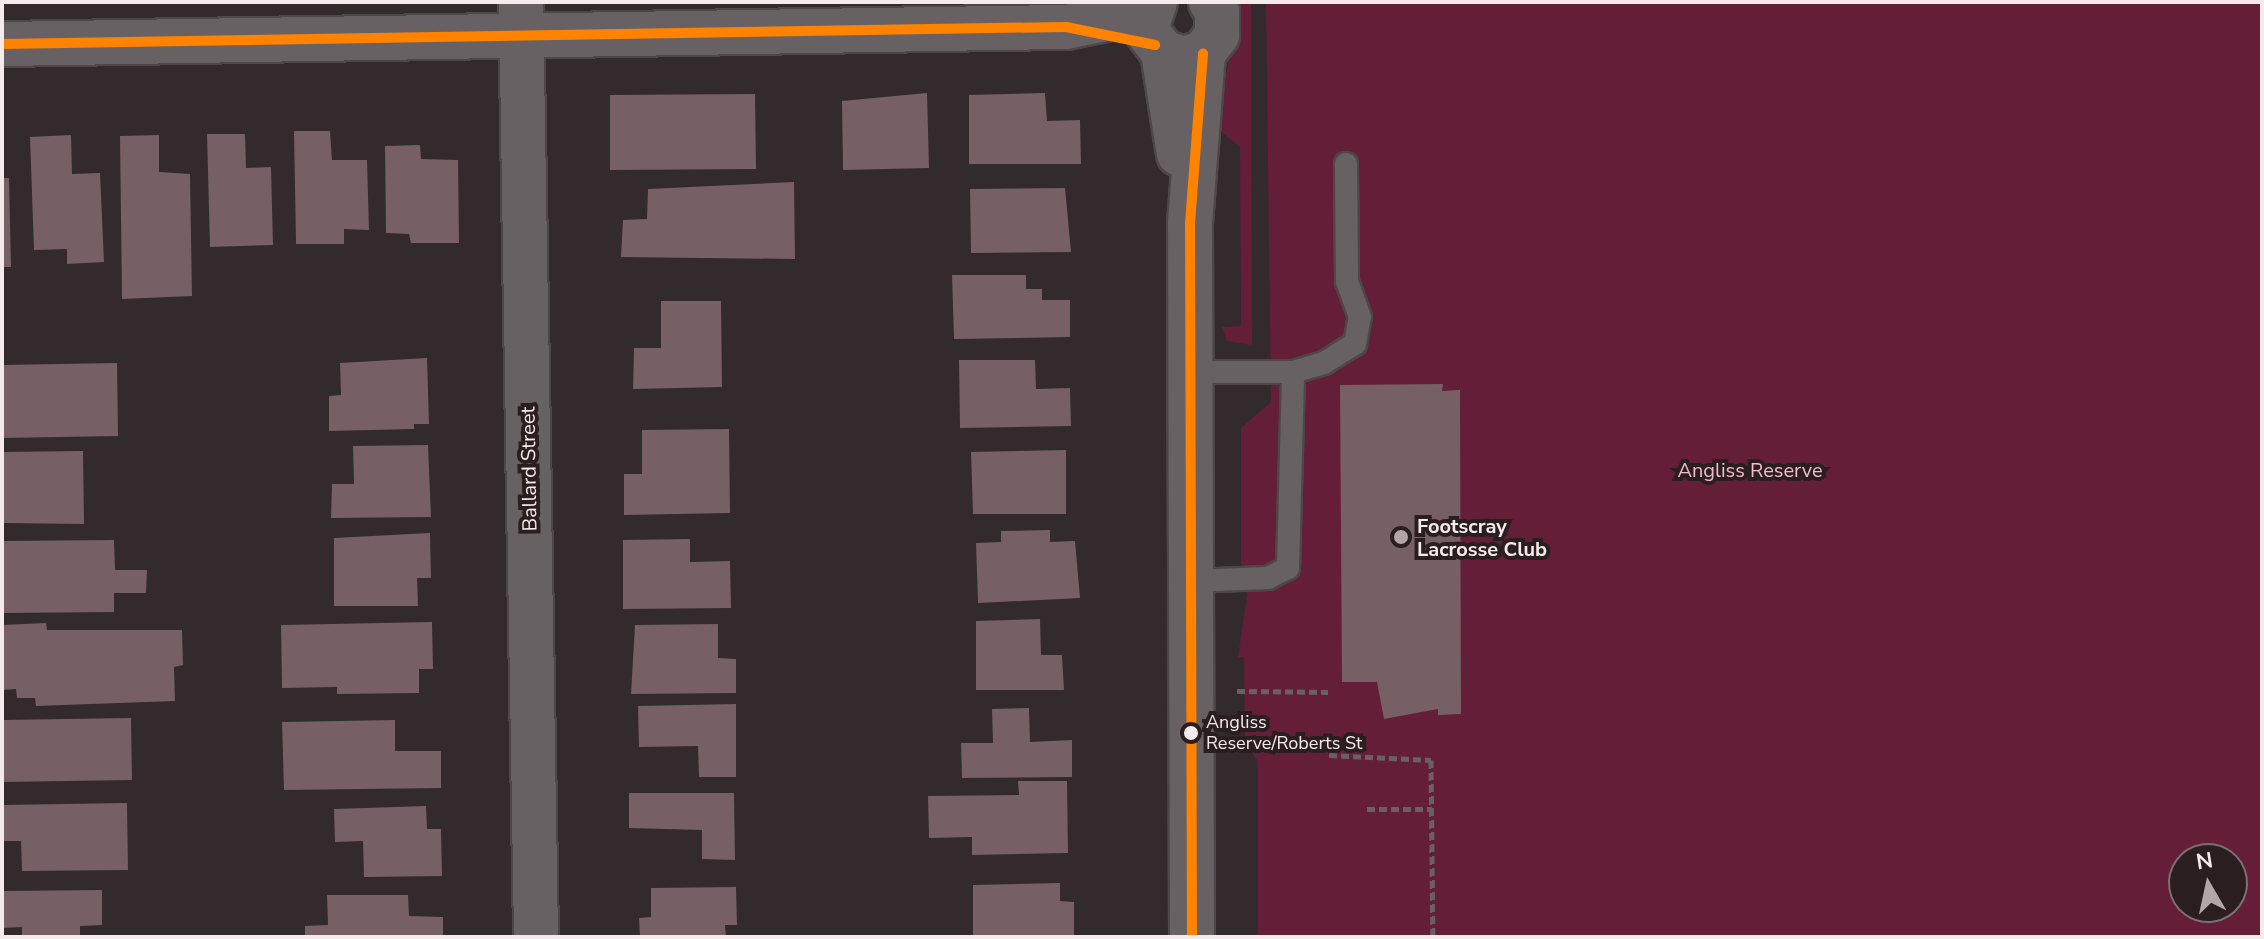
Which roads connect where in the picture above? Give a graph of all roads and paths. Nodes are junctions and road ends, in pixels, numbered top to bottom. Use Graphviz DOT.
graph roads {
  1 [pos="1211,2"];
  2 [pos="522,18"];
  3 [pos="1165,33"];
  4 [pos="2,44"];
  5 [pos="1346,164"];
  6 [pos="1190,372"];
  7 [pos="1293,372"];
  8 [pos="1191,581"];
  9 [pos="1232,691"];
  10 [pos="1328,692"];
  11 [pos="1329,755"];
  12 [pos="1367,809"];
  13 [pos="1432,809"];
  14 [pos="536,937"];
  15 [pos="1192,937"];
  16 [pos="1433,937"];
  1 -- 3 [label="street"];
  2 -- 3 [label="street"];
  2 -- 4 [label="street"];
  2 -- 14 [label="street, Ballard Street"];
  3 -- 6 [label="street"];
  5 -- 7 [label="lane"];
  6 -- 7 [label="lane"];
  6 -- 8 [label="street"];
  7 -- 8 [label="lane"];
  8 -- 15 [label="street"];
  9 -- 10 [label="path"];
  11 -- 13 [label="path"];
  12 -- 13 [label="path"];
  13 -- 16 [label="path"];
}
